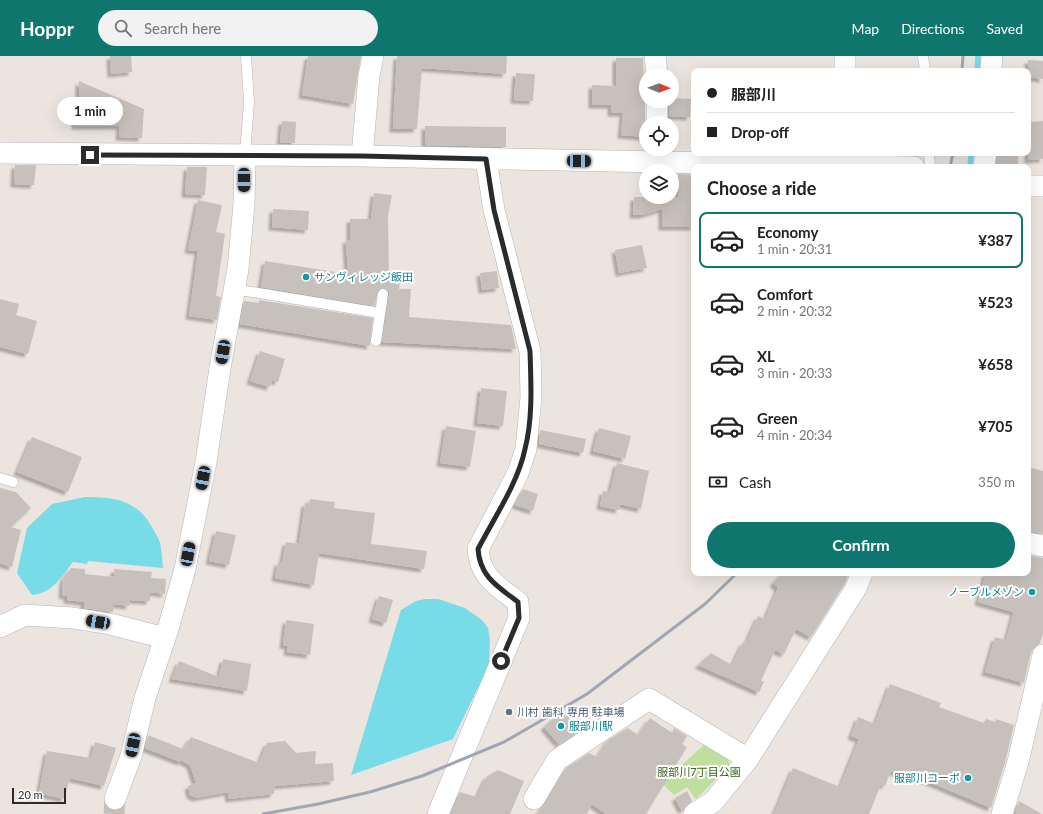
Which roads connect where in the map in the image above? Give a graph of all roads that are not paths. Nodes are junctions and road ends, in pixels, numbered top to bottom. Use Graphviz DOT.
graph roads {
  1 [pos="246,56"];
  2 [pos="373,56"];
  3 [pos="655,56"];
  4 [pos="845,56"];
  5 [pos="923,56"];
  6 [pos="992,56"];
  7 [pos="656,68"];
  8 [pos="845,68"];
  9 [pos="925,68"];
  10 [pos="991,68"];
  11 [pos="0,153"];
  12 [pos="245,155"];
  13 [pos="362,156"];
  14 [pos="657,156"];
  15 [pos="486,159"];
  16 [pos="841,159"];
  17 [pos="721,164"];
  18 [pos="748,164"];
  19 [pos="887,164"];
  20 [pos="1031,186"];
  21 [pos="1043,186"];
  22 [pos="234,289"];
  23 [pos="383,294"];
  24 [pos="380,312"];
  25 [pos="376,341"];
  26 [pos="0,478"];
  27 [pos="13,482"];
  28 [pos="1031,544"];
  29 [pos="1043,546"];
  30 [pos="861,576"];
  31 [pos="0,627"];
  32 [pos="165,638"];
  33 [pos="1043,654"];
  34 [pos="748,759"];
  35 [pos="115,799"];
  36 [pos="534,800"];
  37 [pos="438,814"];
  38 [pos="694,814"];
  39 [pos="1002,814"];
  1 -- 12 [label="lane"];
  2 -- 13 [label="street"];
  3 -- 7 [label="street"];
  4 -- 8 [label="street"];
  5 -- 9 [label="lane"];
  6 -- 10 [label="street"];
  11 -- 12 [label="street"];
  12 -- 13 [label="street"];
  12 -- 22 [label="street"];
  13 -- 15 [label="street"];
  14 -- 15 [label="street"];
  14 -- 17 [label="street"];
  15 -- 37 [label="street"];
  16 -- 18 [label="street"];
  16 -- 19 [label="street"];
  20 -- 21 [label="street"];
  22 -- 24 [label="lane"];
  22 -- 32 [label="street"];
  23 -- 24 [label="lane"];
  24 -- 25 [label="lane"];
  26 -- 27 [label="lane"];
  28 -- 29 [label="street"];
  30 -- 34 [label="street"];
  31 -- 32 [label="street"];
  32 -- 35 [label="street"];
  33 -- 39 [label="street"];
  34 -- 36 [label="street"];
  34 -- 38 [label="street"];
}
